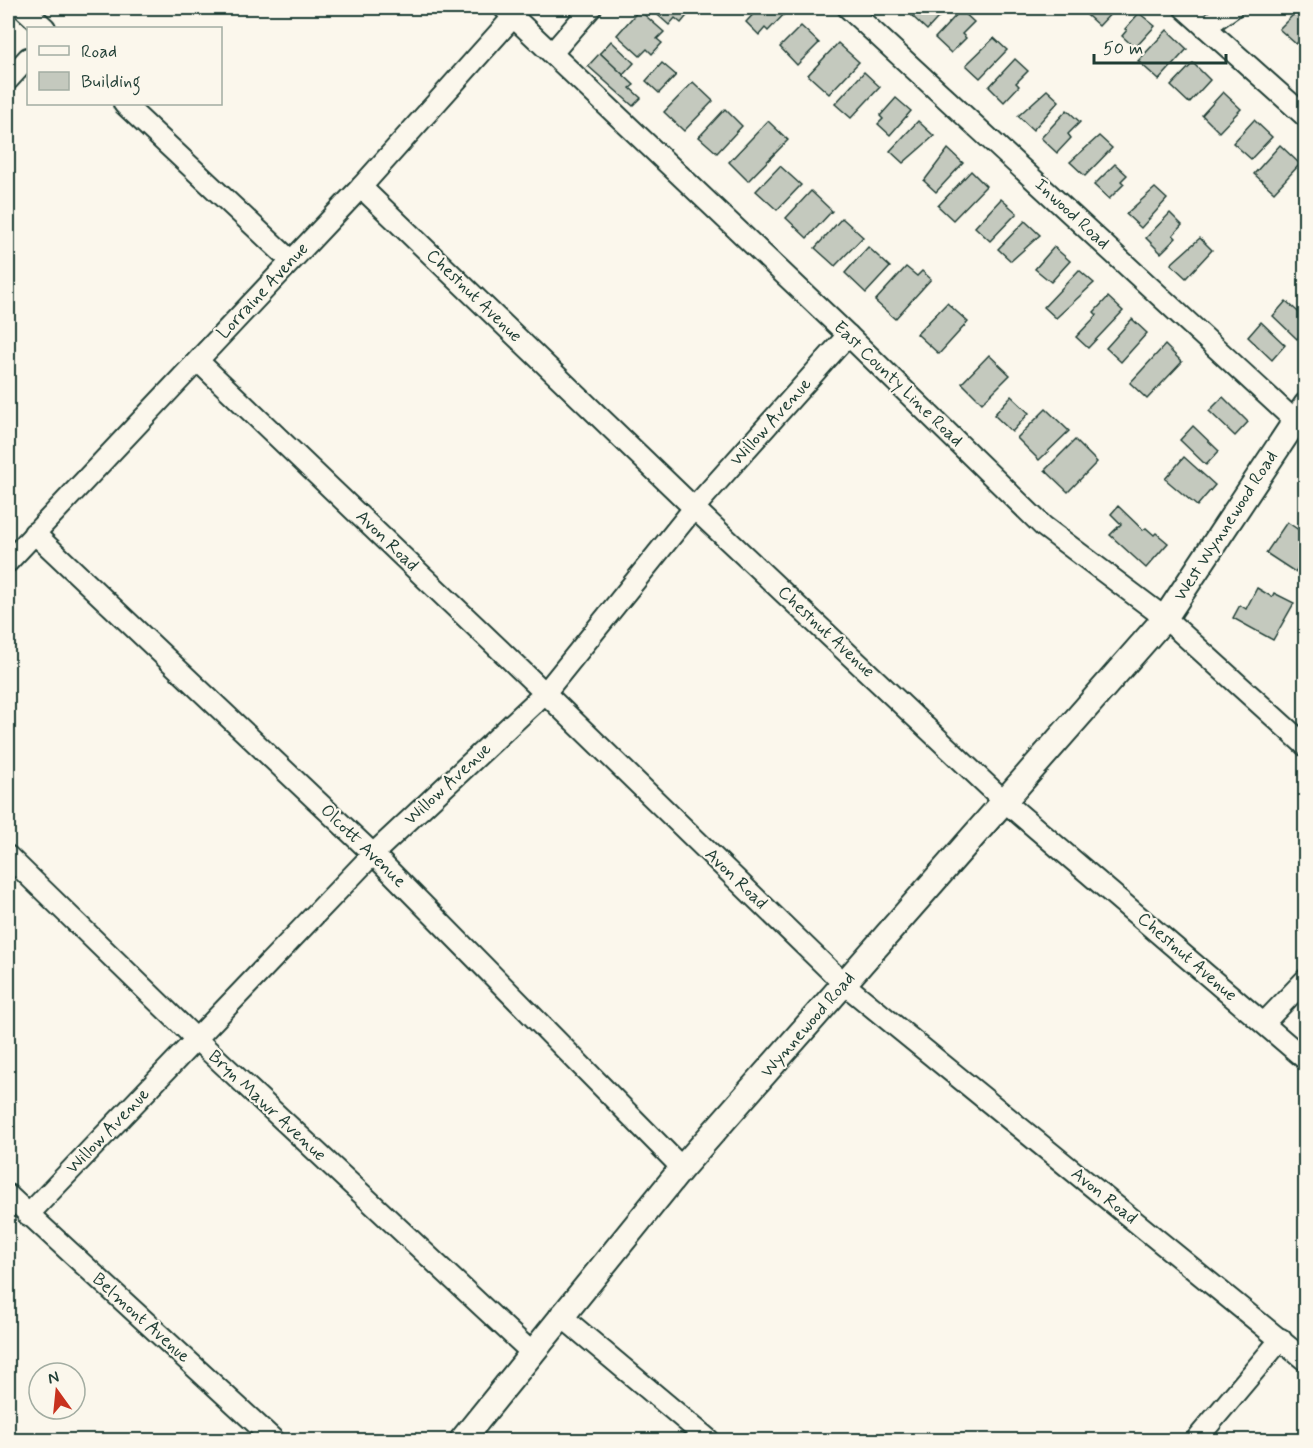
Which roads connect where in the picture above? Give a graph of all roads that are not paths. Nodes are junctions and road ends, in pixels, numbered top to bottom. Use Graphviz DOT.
graph roads {
  1 [pos="23,8"];
  2 [pos="591,8"];
  3 [pos="848,8"];
  4 [pos="1184,8"];
  5 [pos="1232,8"];
  6 [pos="509,12"];
  7 [pos="44,27"];
  8 [pos="1205,27"];
  9 [pos="553,52"];
  10 [pos="27,59"];
  11 [pos="8,80"];
  12 [pos="125,105"];
  13 [pos="1305,117"];
  14 [pos="361,187"];
  15 [pos="290,260"];
  16 [pos="848,335"];
  17 [pos="198,361"];
  18 [pos="1300,413"];
  19 [pos="694,508"];
  20 [pos="34,533"];
  21 [pos="8,562"];
  22 [pos="1166,618"];
  23 [pos="545,693"];
  24 [pos="1305,746"];
  25 [pos="1003,800"];
  26 [pos="373,854"];
  27 [pos="8,856"];
  28 [pos="1305,979"];
  29 [pos="844,984"];
  30 [pos="1264,1023"];
  31 [pos="196,1040"];
  32 [pos="1305,1060"];
  33 [pos="682,1168"];
  34 [pos="8,1195"];
  35 [pos="28,1215"];
  36 [pos="560,1315"];
  37 [pos="1281,1339"];
  38 [pos="531,1352"];
  39 [pos="1305,1361"];
  40 [pos="274,1440"];
  41 [pos="462,1440"];
  42 [pos="709,1440"];
  43 [pos="1196,1440"];
  1 -- 7 [label="street"];
  2 -- 9 [label="street"];
  3 -- 18 [label="street, Inwood Road"];
  4 -- 8 [label="street"];
  5 -- 8 [label="street"];
  6 -- 9 [label="street, East County Line Road"];
  6 -- 14 [label="street, Lorraine Avenue"];
  8 -- 13 [label="street"];
  9 -- 16 [label="street, East County Line Road"];
  10 -- 11 [label="street"];
  12 -- 15 [label="street"];
  14 -- 15 [label="street, Lorraine Avenue"];
  14 -- 19 [label="street, Chestnut Avenue"];
  15 -- 17 [label="street, Lorraine Avenue"];
  16 -- 19 [label="street, Willow Avenue"];
  16 -- 22 [label="street, East County Line Road"];
  17 -- 20 [label="street, Lorraine Avenue"];
  17 -- 23 [label="street, Avon Road"];
  18 -- 22 [label="main road, West Wynnewood Road"];
  19 -- 23 [label="street, Willow Avenue"];
  19 -- 25 [label="street, Chestnut Avenue"];
  20 -- 21 [label="street, Lorraine Avenue"];
  20 -- 26 [label="street, Olcott Avenue"];
  22 -- 24 [label="street, East County Line Road"];
  22 -- 25 [label="main road, Wynnewood Road"];
  23 -- 26 [label="street, Willow Avenue"];
  23 -- 29 [label="street, Avon Road"];
  25 -- 29 [label="main road, Wynnewood Road"];
  25 -- 30 [label="street, Chestnut Avenue"];
  26 -- 31 [label="street, Willow Avenue"];
  26 -- 33 [label="street, Olcott Avenue"];
  27 -- 31 [label="street, Bryn Mawr Avenue"];
  28 -- 30 [label="street"];
  29 -- 33 [label="main road, Wynnewood Road"];
  29 -- 37 [label="street, Avon Road"];
  30 -- 32 [label="street, Chestnut Avenue"];
  31 -- 35 [label="street, Willow Avenue"];
  31 -- 38 [label="street, Bryn Mawr Avenue"];
  33 -- 36 [label="main road, Wynnewood Road"];
  34 -- 35 [label="street, Belmont Avenue"];
  35 -- 40 [label="street, Belmont Avenue"];
  36 -- 38 [label="main road, Wynnewood Road"];
  36 -- 42 [label="street"];
  37 -- 39 [label="street, Avon Road"];
  37 -- 43 [label="street"];
  38 -- 41 [label="main road, Wynnewood Road"];
}
